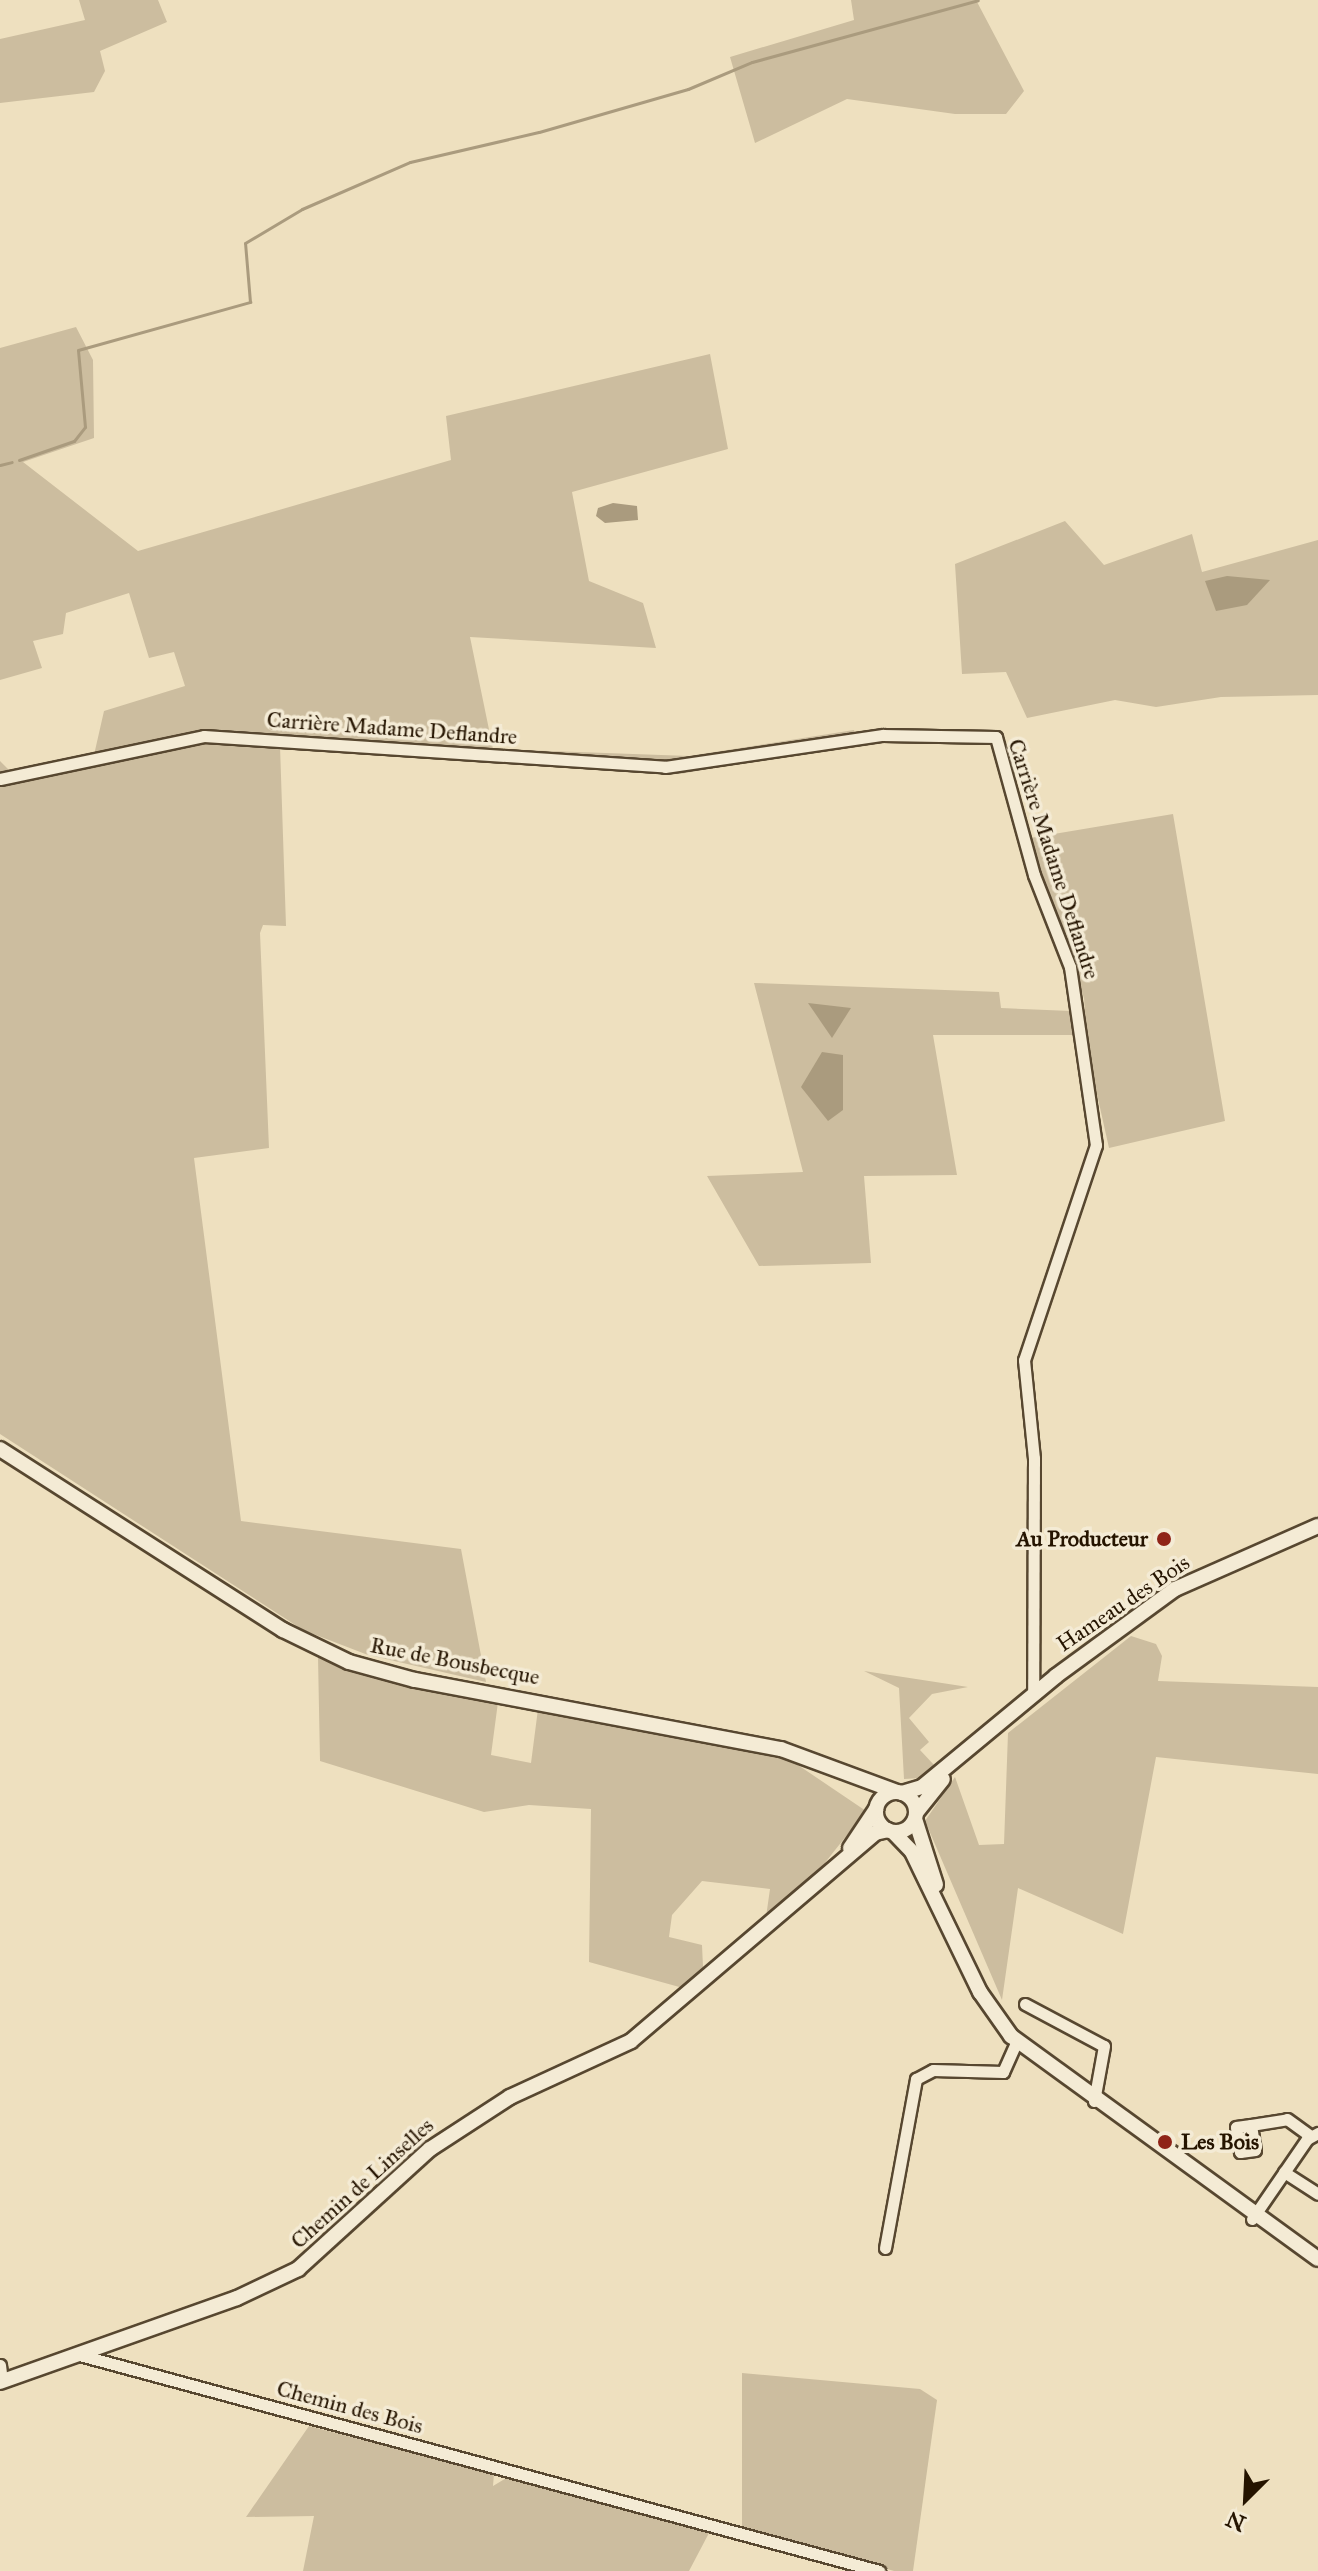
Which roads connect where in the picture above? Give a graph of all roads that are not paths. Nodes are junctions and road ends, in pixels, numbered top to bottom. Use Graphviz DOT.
graph roads {
  1 [pos="0,779"];
  2 [pos="0,1449"];
  3 [pos="1318,1526"];
  4 [pos="1033,1695"];
  5 [pos="973,1748"];
  6 [pos="811,1759"];
  7 [pos="900,1793"];
  8 [pos="877,1807"];
  9 [pos="916,1816"];
  10 [pos="891,1831"];
  11 [pos="821,1881"];
  12 [pos="953,1931"];
  13 [pos="1025,2004"];
  14 [pos="1017,2041"];
  15 [pos="1094,2101"];
  16 [pos="1251,2125"];
  17 [pos="1314,2134"];
  18 [pos="1284,2172"];
  19 [pos="1318,2194"];
  20 [pos="1254,2215"];
  21 [pos="885,2248"];
  22 [pos="1318,2262"];
  23 [pos="72,2353"];
  24 [pos="0,2365"];
  25 [pos="1,2381"];
  26 [pos="879,2571"];
  1 -- 4 [label="street, Carrière Madame Deflandre"];
  2 -- 6 [label="street, Rue de Bousbecque"];
  3 -- 4 [label="street, Hameau des Bois"];
  4 -- 5 [label="street, Hameau des Bois"];
  5 -- 7 [label="street, Hameau des Bois"];
  5 -- 9 [label="street, Hameau des Bois"];
  6 -- 7 [label="street, Rue de Bousbecque"];
  6 -- 8 [label="street, Rue de Bousbecque"];
  7 -- 8 [label="street, Hameau des Bois"];
  7 -- 9 [label="street"];
  8 -- 10 [label="street"];
  8 -- 11 [label="street"];
  9 -- 10 [label="street, Hameau des Bois"];
  9 -- 12 [label="street"];
  10 -- 11 [label="street"];
  10 -- 12 [label="street"];
  11 -- 23 [label="street, Chemin de Linselles"];
  12 -- 14 [label="street"];
  13 -- 15 [label="street"];
  14 -- 15 [label="street"];
  14 -- 21 [label="street"];
  15 -- 20 [label="street"];
  16 -- 17 [label="street"];
  17 -- 18 [label="street"];
  18 -- 19 [label="street"];
  18 -- 20 [label="street"];
  20 -- 22 [label="street"];
  23 -- 25 [label="street, Chemin de Linselles"];
  23 -- 26 [label="street, Chemin des Bois"];
  24 -- 25 [label="street"];
}
